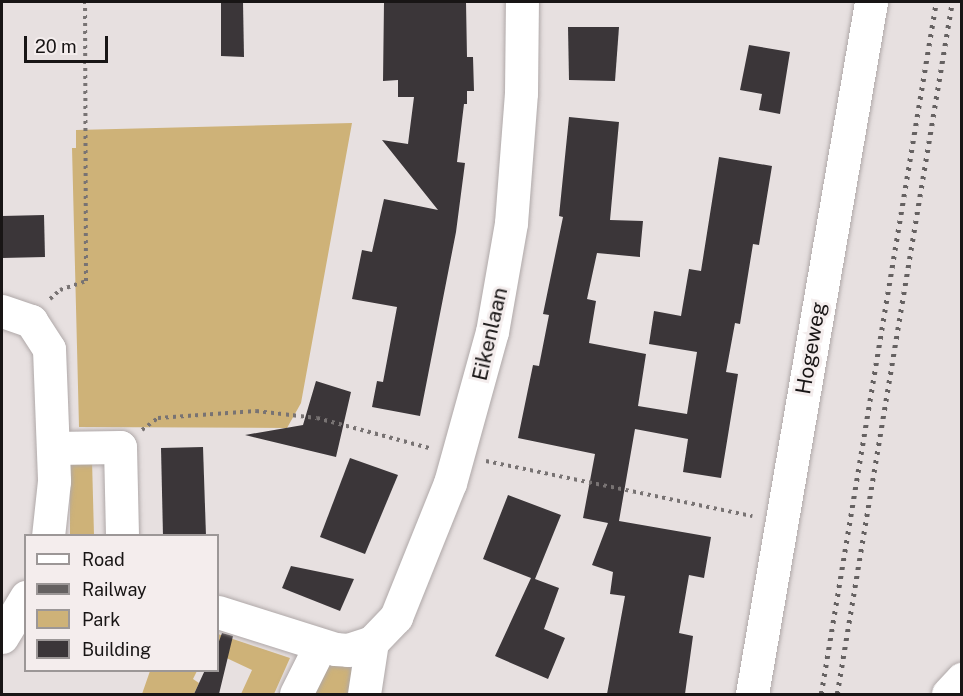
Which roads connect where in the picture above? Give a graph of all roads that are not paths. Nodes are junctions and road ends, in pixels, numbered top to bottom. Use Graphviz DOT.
graph roads {
  1 [pos="522,2"];
  2 [pos="871,2"];
  3 [pos="16,316"];
  4 [pos="53,448"];
  5 [pos="48,534"];
  6 [pos="122,534"];
  7 [pos="24,600"];
  8 [pos="219,612"];
  9 [pos="2,637"];
  10 [pos="372,642"];
  11 [pos="320,646"];
  12 [pos="962,679"];
  13 [pos="296,694"];
  14 [pos="364,694"];
  15 [pos="752,694"];
  16 [pos="948,694"];
  1 -- 10 [label="street, Eikenlaan"];
  2 -- 15 [label="street, Hogeweg"];
  3 -- 4 [label="street"];
  4 -- 5 [label="street"];
  4 -- 6 [label="street"];
  7 -- 9 [label="street"];
  8 -- 11 [label="street"];
  10 -- 11 [label="street"];
  10 -- 14 [label="street"];
  11 -- 13 [label="street"];
  12 -- 16 [label="street"];
}
